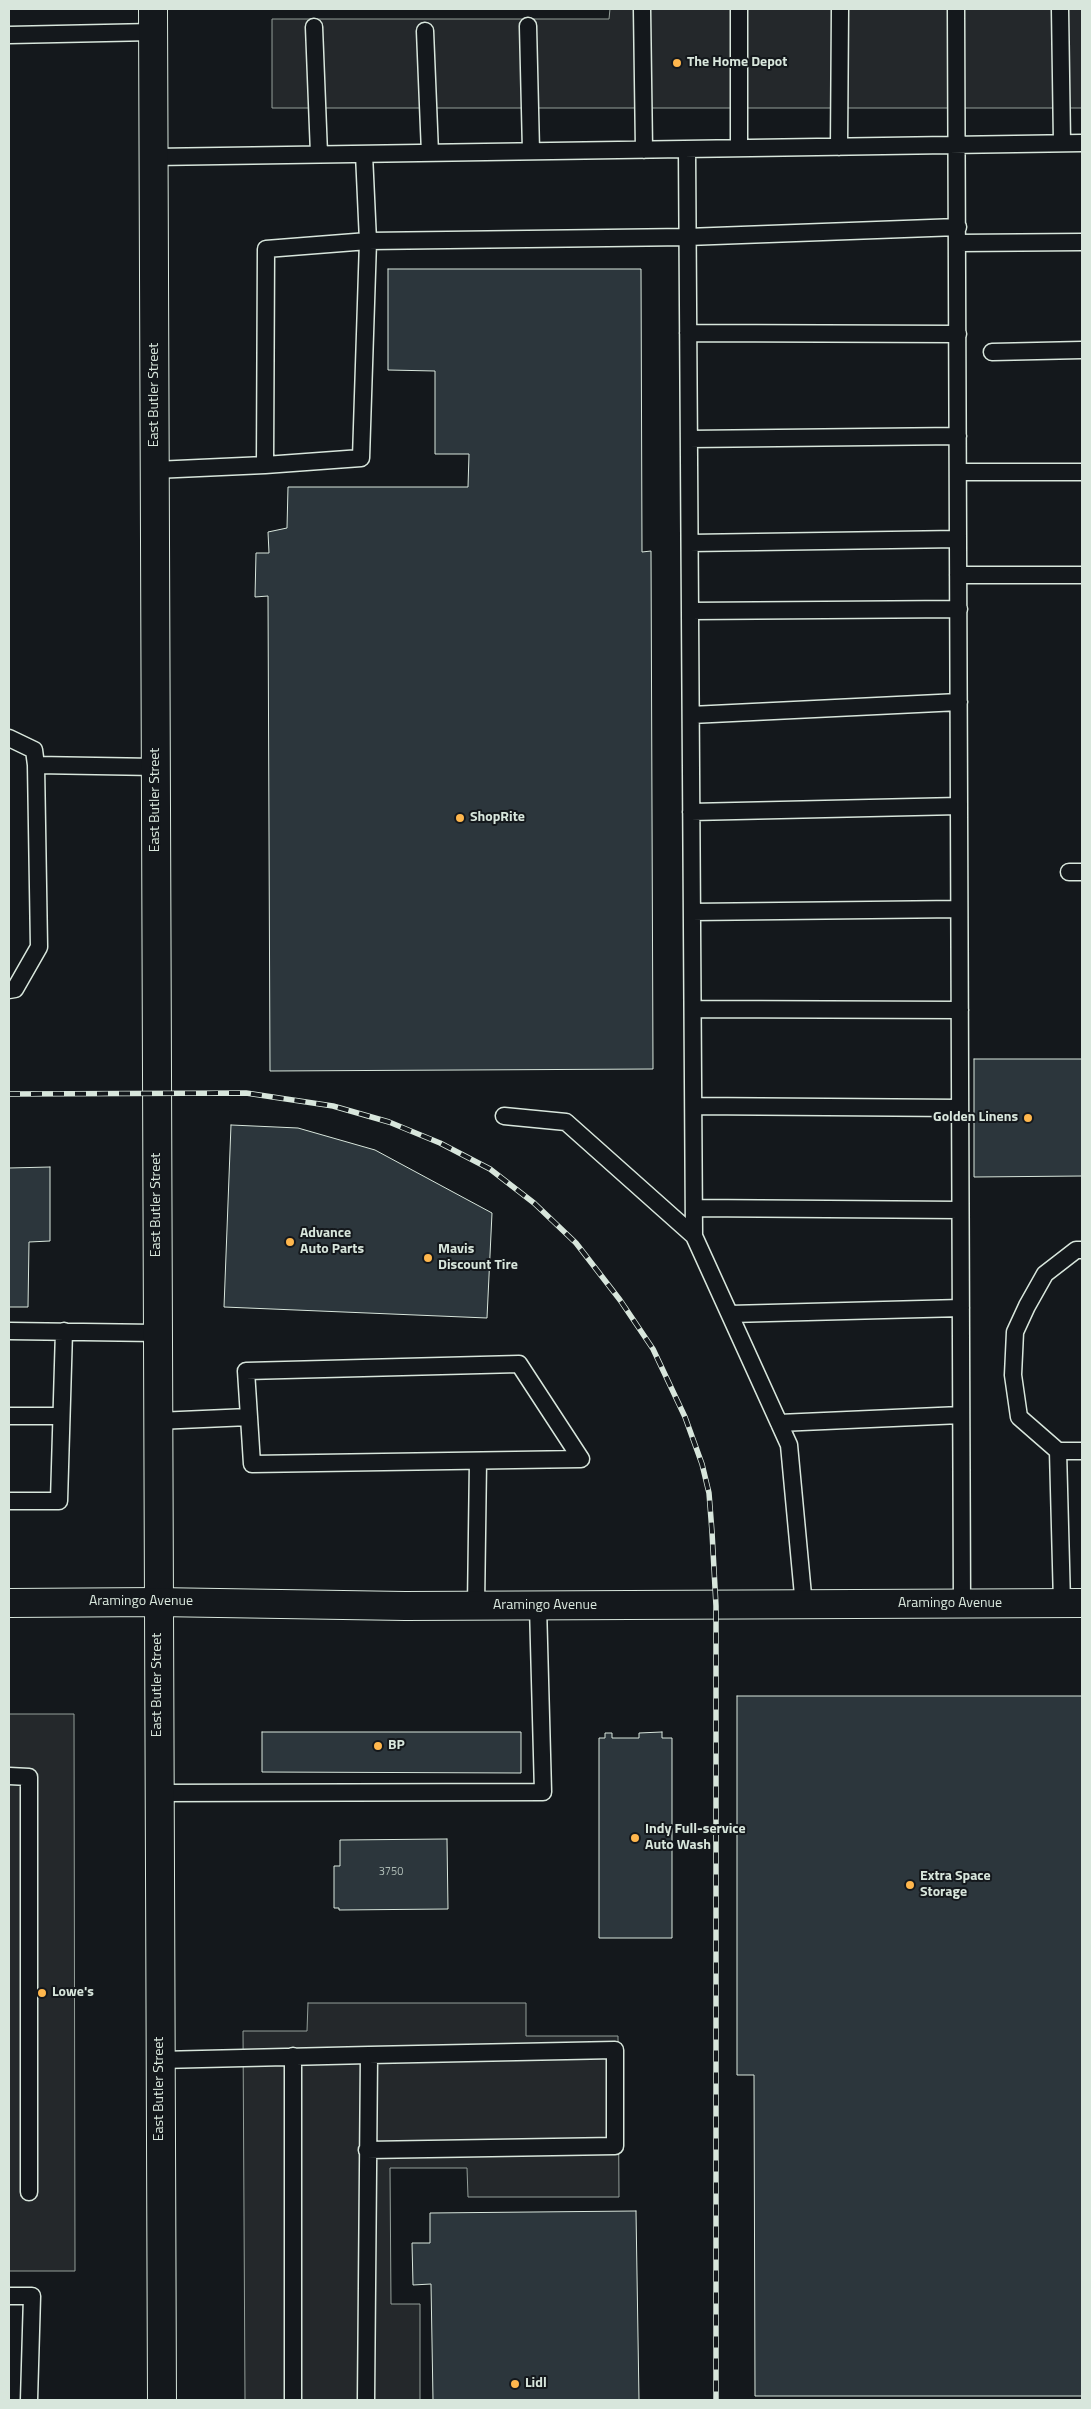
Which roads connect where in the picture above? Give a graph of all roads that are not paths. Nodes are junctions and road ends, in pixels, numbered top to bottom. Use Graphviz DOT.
graph roads {
  1 [pos="642,9"];
  2 [pos="739,9"];
  3 [pos="840,9"];
  4 [pos="956,9"];
  5 [pos="1060,9"];
  6 [pos="153,20"];
  7 [pos="528,26"];
  8 [pos="314,27"];
  9 [pos="426,31"];
  10 [pos="9,35"];
  11 [pos="1082,143"];
  12 [pos="1062,144"];
  13 [pos="958,145"];
  14 [pos="839,147"];
  15 [pos="739,148"];
  16 [pos="687,149"];
  17 [pos="644,150"];
  18 [pos="531,152"];
  19 [pos="430,153"];
  20 [pos="319,154"];
  21 [pos="364,154"];
  22 [pos="154,157"];
  23 [pos="958,234"];
  24 [pos="687,237"];
  25 [pos="368,241"];
  26 [pos="1082,242"];
  27 [pos="688,333"];
  28 [pos="958,334"];
  29 [pos="1082,350"];
  30 [pos="992,352"];
  31 [pos="958,436"];
  32 [pos="689,439"];
  33 [pos="264,465"];
  34 [pos="155,470"];
  35 [pos="958,472"];
  36 [pos="1082,472"];
  37 [pos="958,539"];
  38 [pos="690,543"];
  39 [pos="1082,575"];
  40 [pos="958,576"];
  41 [pos="959,609"];
  42 [pos="690,611"];
  43 [pos="959,702"];
  44 [pos="691,715"];
  45 [pos="9,738"];
  46 [pos="36,765"];
  47 [pos="156,767"];
  48 [pos="959,806"];
  49 [pos="691,812"];
  50 [pos="959,909"];
  51 [pos="692,912"];
  52 [pos="9,990"];
  53 [pos="693,1009"];
  54 [pos="960,1010"];
  55 [pos="694,1106"];
  56 [pos="960,1108"];
  57 [pos="504,1116"];
  58 [pos="694,1208"];
  59 [pos="960,1210"];
  60 [pos="694,1236"];
  61 [pos="1082,1250"];
  62 [pos="961,1308"];
  63 [pos="730,1314"];
  64 [pos="9,1330"];
  65 [pos="64,1331"];
  66 [pos="157,1333"];
  67 [pos="961,1414"];
  68 [pos="9,1416"];
  69 [pos="61,1416"];
  70 [pos="250,1417"];
  71 [pos="157,1421"];
  72 [pos="779,1423"];
  73 [pos="1058,1451"];
  74 [pos="1082,1451"];
  75 [pos="478,1461"];
  76 [pos="9,1501"];
  77 [pos="9,1602"];
  78 [pos="157,1602"];
  79 [pos="1072,1603"];
  80 [pos="962,1604"];
  81 [pos="476,1606"];
  82 [pos="538,1606"];
  83 [pos="804,1606"];
  84 [pos="9,1776"];
  85 [pos="158,1793"];
  86 [pos="369,2055"];
  87 [pos="293,2056"];
  88 [pos="160,2060"];
  89 [pos="367,2150"];
  90 [pos="29,2192"];
  91 [pos="9,2296"];
  92 [pos="28,2400"];
  93 [pos="162,2400"];
  94 [pos="293,2400"];
  95 [pos="366,2400"];
  1 -- 17 [label="lane"];
  2 -- 15 [label="lane"];
  3 -- 14 [label="lane"];
  4 -- 13 [label="lane"];
  5 -- 12 [label="lane"];
  6 -- 10 [label="lane"];
  6 -- 22 [label="street, East Butler Street"];
  7 -- 18 [label="lane"];
  8 -- 20 [label="lane"];
  9 -- 19 [label="lane"];
  11 -- 12 [label="lane"];
  12 -- 13 [label="lane"];
  13 -- 14 [label="lane"];
  13 -- 23 [label="lane"];
  14 -- 15 [label="lane"];
  15 -- 16 [label="lane"];
  16 -- 17 [label="lane"];
  16 -- 24 [label="lane"];
  17 -- 18 [label="lane"];
  18 -- 19 [label="lane"];
  19 -- 21 [label="lane"];
  20 -- 21 [label="lane"];
  20 -- 22 [label="lane"];
  21 -- 25 [label="lane"];
  22 -- 34 [label="street, East Butler Street"];
  23 -- 24 [label="lane"];
  23 -- 26 [label="lane"];
  23 -- 28 [label="lane"];
  24 -- 25 [label="lane"];
  24 -- 27 [label="lane"];
  25 -- 33 [label="lane"];
  25 -- 33 [label="lane"];
  27 -- 28 [label="lane"];
  27 -- 32 [label="lane"];
  28 -- 31 [label="lane"];
  29 -- 30 [label="lane"];
  31 -- 32 [label="lane"];
  31 -- 35 [label="lane"];
  32 -- 38 [label="lane"];
  33 -- 34 [label="lane"];
  34 -- 47 [label="street, East Butler Street"];
  35 -- 36 [label="lane"];
  35 -- 37 [label="lane"];
  37 -- 38 [label="lane"];
  37 -- 40 [label="lane"];
  38 -- 42 [label="lane"];
  39 -- 40 [label="lane"];
  40 -- 41 [label="lane"];
  41 -- 42 [label="lane"];
  41 -- 43 [label="lane"];
  42 -- 44 [label="lane"];
  43 -- 44 [label="lane"];
  43 -- 48 [label="lane"];
  44 -- 49 [label="lane"];
  45 -- 46 [label="lane"];
  46 -- 47 [label="lane"];
  46 -- 52 [label="lane"];
  47 -- 66 [label="street, East Butler Street"];
  48 -- 49 [label="lane"];
  48 -- 50 [label="lane"];
  49 -- 51 [label="lane"];
  50 -- 51 [label="lane"];
  50 -- 54 [label="lane"];
  51 -- 53 [label="lane"];
  53 -- 54 [label="lane"];
  53 -- 55 [label="lane"];
  54 -- 56 [label="lane"];
  55 -- 56 [label="lane"];
  55 -- 58 [label="lane"];
  56 -- 59 [label="lane"];
  57 -- 60 [label="lane"];
  58 -- 59 [label="lane"];
  58 -- 60 [label="lane"];
  59 -- 62 [label="lane"];
  60 -- 63 [label="lane"];
  61 -- 73 [label="lane"];
  62 -- 63 [label="lane"];
  62 -- 67 [label="lane"];
  63 -- 72 [label="lane"];
  64 -- 65 [label="lane"];
  65 -- 66 [label="lane"];
  65 -- 69 [label="lane"];
  66 -- 71 [label="street, East Butler Street"];
  67 -- 72 [label="lane"];
  67 -- 80 [label="lane"];
  68 -- 69 [label="lane"];
  69 -- 76 [label="lane"];
  70 -- 71 [label="lane"];
  70 -- 75 [label="lane"];
  70 -- 75 [label="lane"];
  71 -- 78 [label="street, East Butler Street"];
  72 -- 83 [label="lane"];
  73 -- 74 [label="lane"];
  73 -- 79 [label="lane"];
  75 -- 81 [label="lane"];
  77 -- 78 [label="street, Aramingo Avenue"];
  78 -- 81 [label="street, Aramingo Avenue"];
  78 -- 85 [label="street, East Butler Street"];
  79 -- 80 [label="street, Aramingo Avenue"];
  80 -- 83 [label="street, Aramingo Avenue"];
  81 -- 82 [label="street, Aramingo Avenue"];
  82 -- 83 [label="street, Aramingo Avenue"];
  82 -- 85 [label="lane"];
  84 -- 90 [label="lane"];
  85 -- 88 [label="street, East Butler Street"];
  86 -- 87 [label="lane"];
  86 -- 89 [label="lane"];
  86 -- 89 [label="lane"];
  87 -- 88 [label="lane"];
  87 -- 94 [label="lane"];
  88 -- 93 [label="street, East Butler Street"];
  89 -- 95 [label="lane"];
  91 -- 92 [label="lane"];
}
